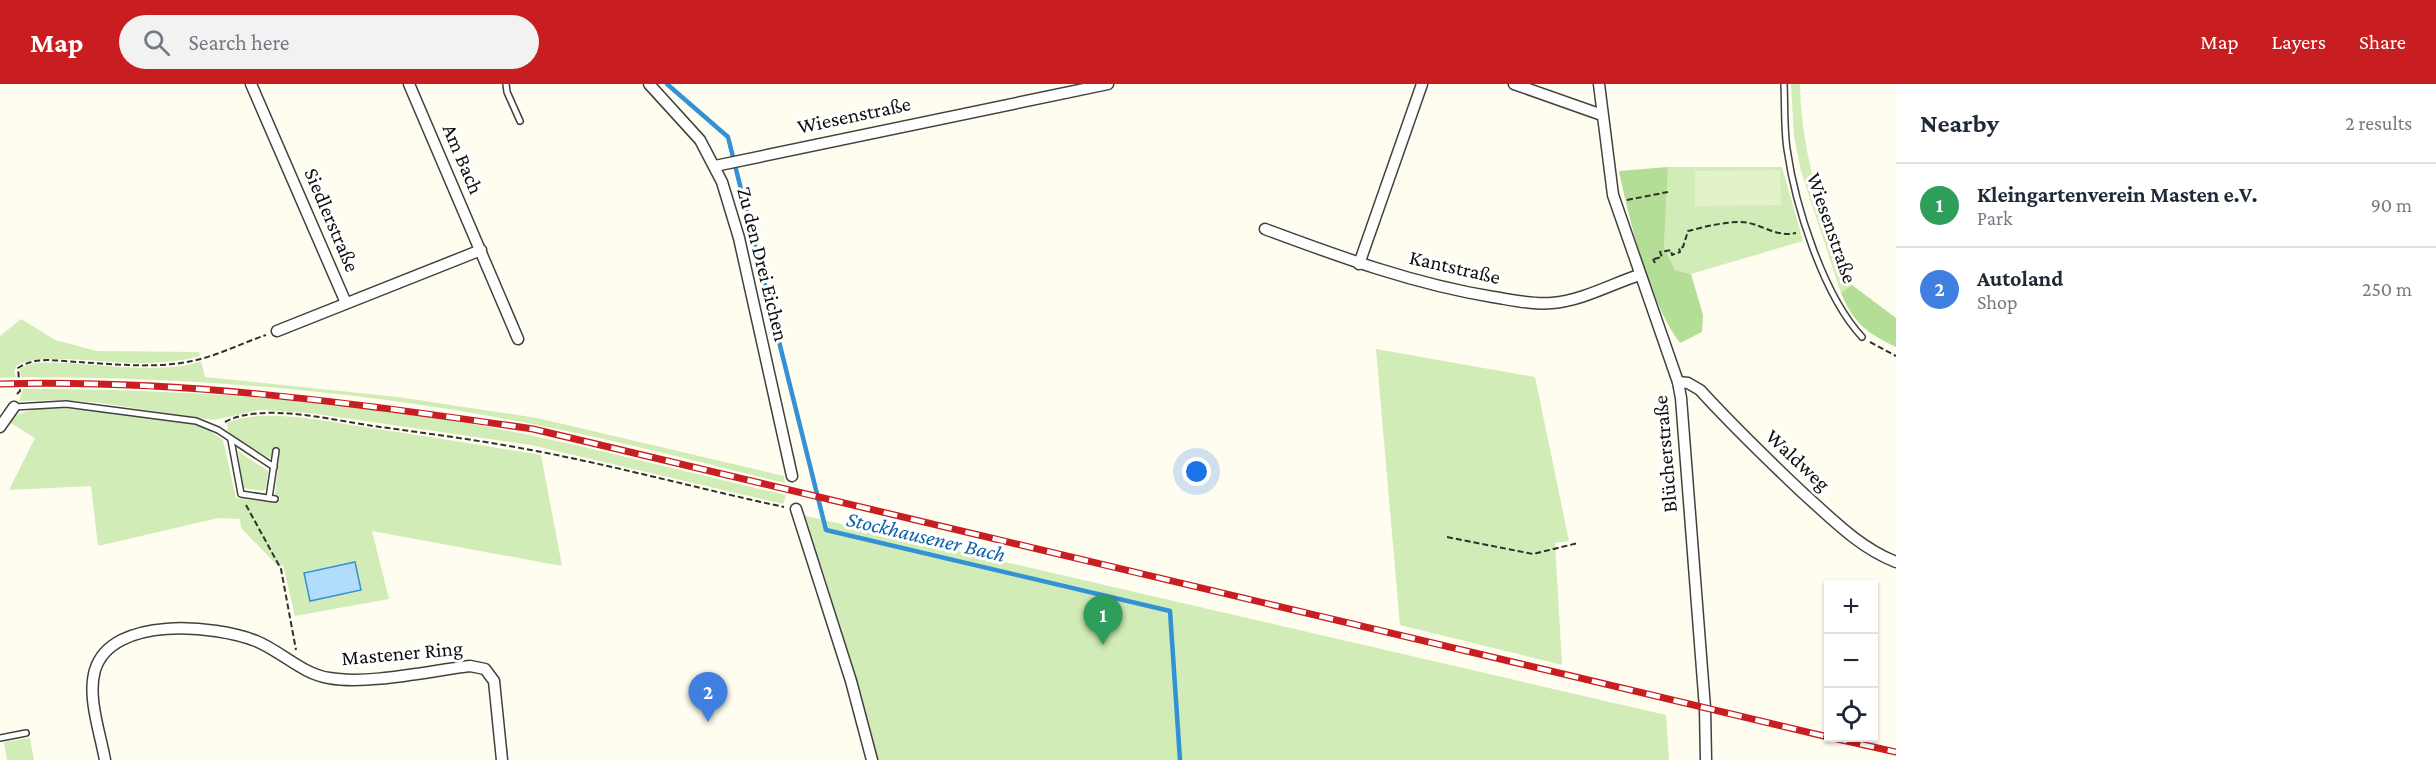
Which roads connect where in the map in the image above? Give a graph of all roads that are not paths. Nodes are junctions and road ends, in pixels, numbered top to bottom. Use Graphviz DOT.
graph roads {
  1 [pos="251,84"];
  2 [pos="409,84"];
  3 [pos="506,84"];
  4 [pos="649,84"];
  5 [pos="1108,84"];
  6 [pos="1422,84"];
  7 [pos="1514,84"];
  8 [pos="1599,84"];
  9 [pos="1784,84"];
  10 [pos="1602,115"];
  11 [pos="520,121"];
  12 [pos="715,166"];
  13 [pos="1265,229"];
  14 [pos="481,250"];
  15 [pos="1359,264"];
  16 [pos="1639,275"];
  17 [pos="346,303"];
  18 [pos="277,331"];
  19 [pos="1862,337"];
  20 [pos="518,339"];
  21 [pos="1678,382"];
  22 [pos="14,407"];
  23 [pos="0,427"];
  24 [pos="231,440"];
  25 [pos="276,451"];
  26 [pos="274,467"];
  27 [pos="792,476"];
  28 [pos="796,509"];
  29 [pos="1896,562"];
  30 [pos="26,733"];
  31 [pos="0,738"];
  32 [pos="105,760"];
  33 [pos="502,760"];
  34 [pos="872,760"];
  35 [pos="1706,760"];
  1 -- 17 [label="street, Siedlerstraße"];
  2 -- 14 [label="street, Am Bach"];
  3 -- 11 [label="lane"];
  4 -- 12 [label="street, Zu den Drei Eichen"];
  5 -- 12 [label="street, Wiesenstraße"];
  6 -- 15 [label="street"];
  7 -- 10 [label="street"];
  8 -- 10 [label="street, Blücherstraße"];
  9 -- 19 [label="lane, Wiesenstraße"];
  10 -- 16 [label="street, Blücherstraße"];
  12 -- 27 [label="street, Zu den Drei Eichen"];
  13 -- 15 [label="street, Kantstraße"];
  14 -- 17 [label="street"];
  14 -- 20 [label="street, Am Bach"];
  15 -- 16 [label="street, Kantstraße"];
  16 -- 21 [label="street, Blücherstraße"];
  17 -- 18 [label="street, Siedlerstraße"];
  21 -- 29 [label="street, Waldweg"];
  21 -- 35 [label="street, Blücherstraße"];
  22 -- 23 [label="street"];
  22 -- 24 [label="lane"];
  24 -- 26 [label="lane"];
  24 -- 26 [label="lane"];
  25 -- 26 [label="lane"];
  28 -- 34 [label="street"];
  30 -- 31 [label="lane"];
  32 -- 33 [label="street, Mastener Ring"];
}
